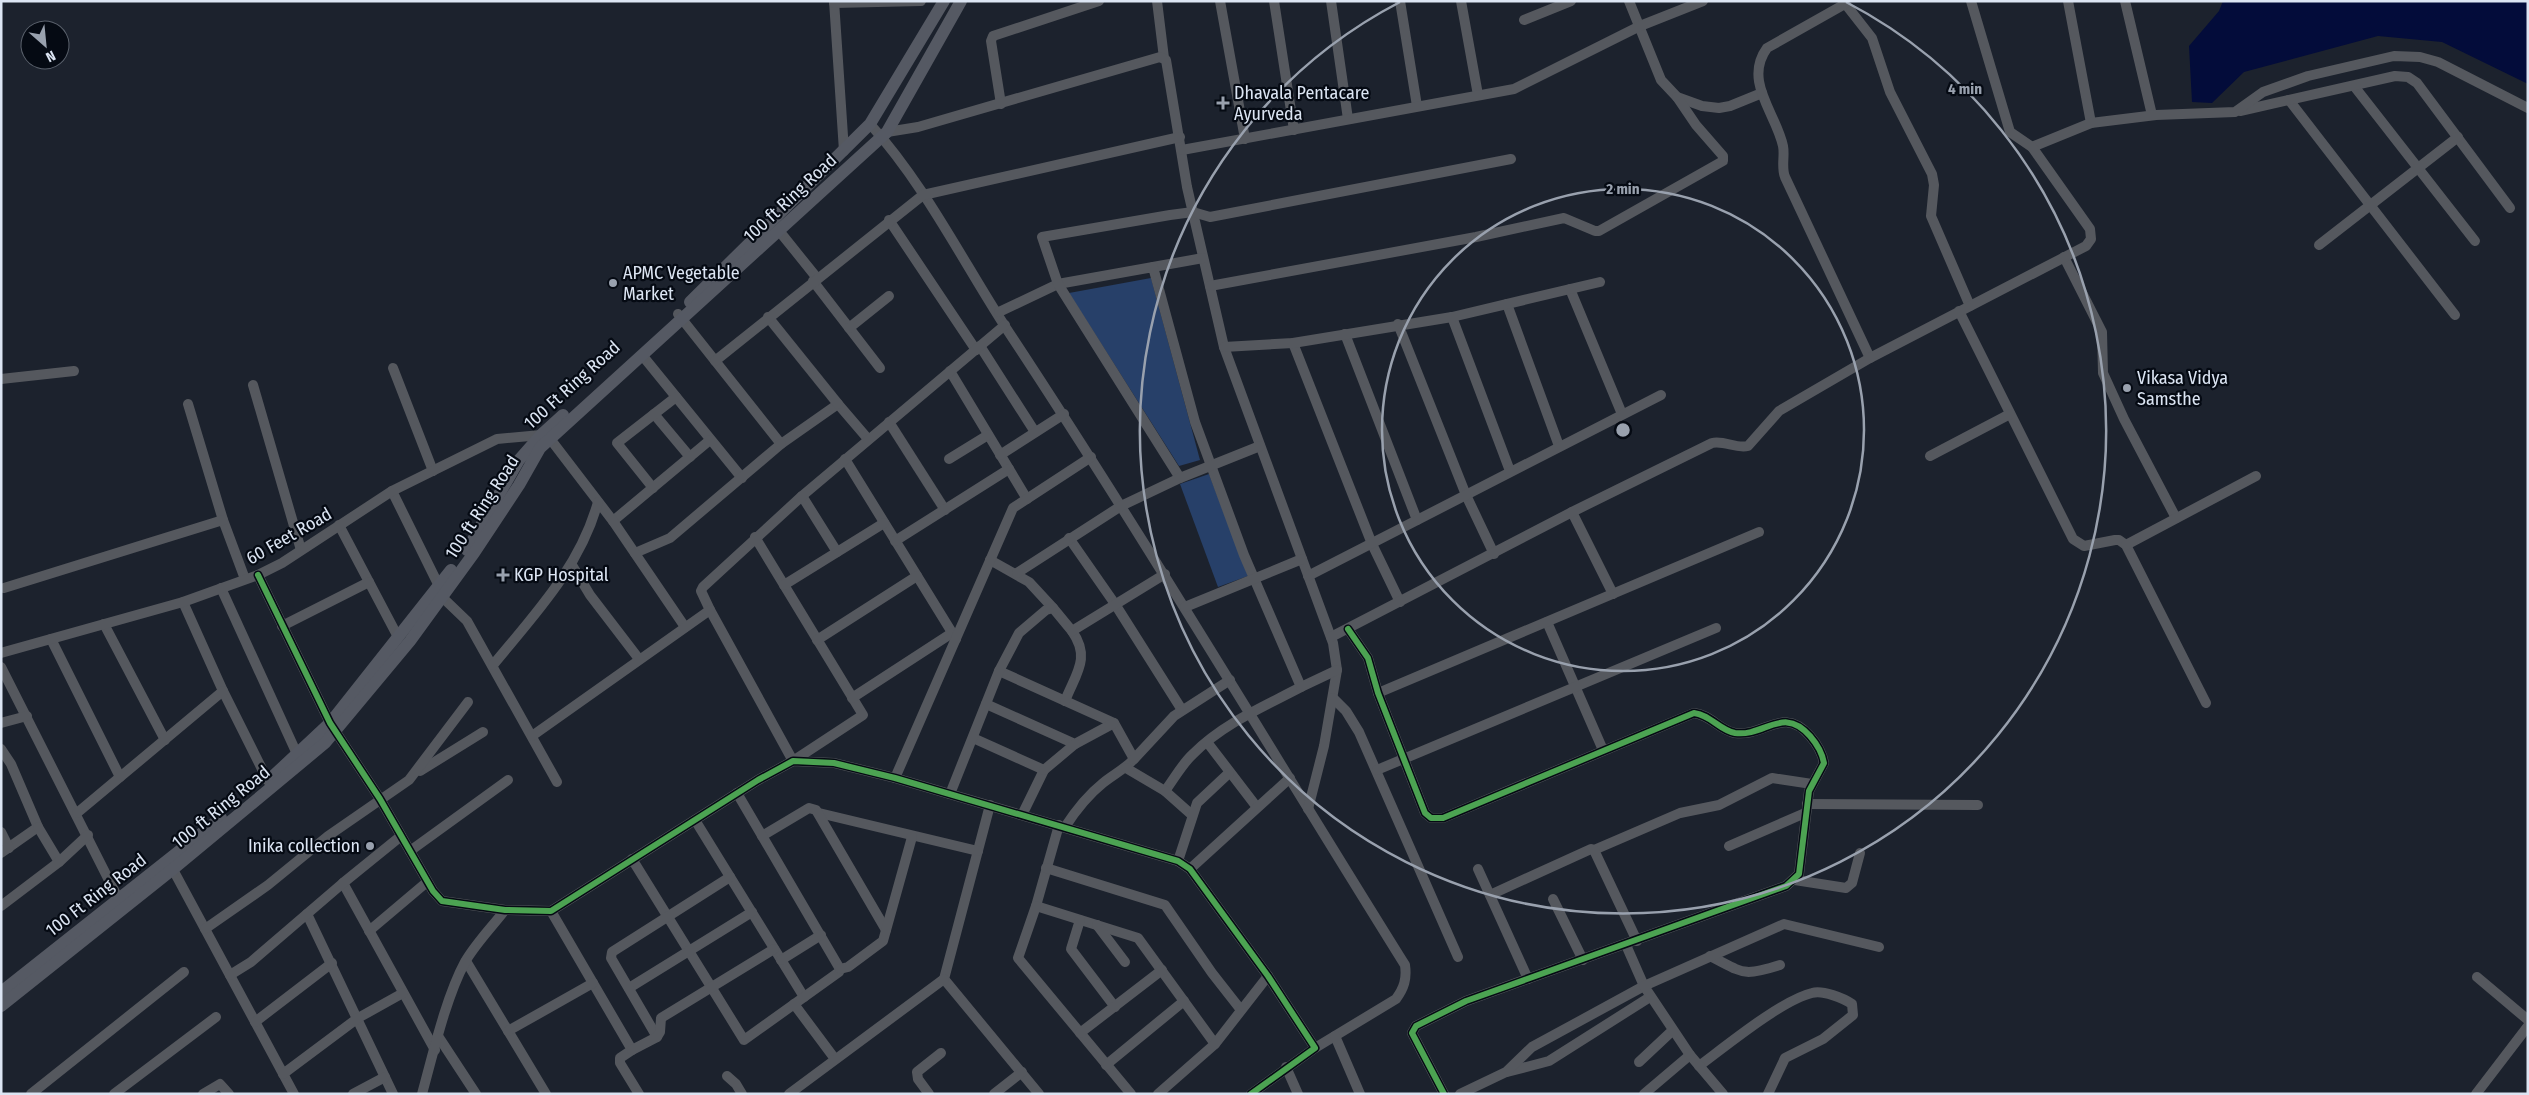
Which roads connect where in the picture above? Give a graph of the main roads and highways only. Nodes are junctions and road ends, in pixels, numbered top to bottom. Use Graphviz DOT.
graph roads {
  1 [pos="944,1"];
  2 [pos="961,1"];
  3 [pos="680,317"];
  4 [pos="546,437"];
  5 [pos="440,592"];
  6 [pos="333,728"];
  7 [pos="170,865"];
  8 [pos="1,992"];
  9 [pos="1,1006"];
  1 -- 3 [label="main road, 100 Ft Ring Road"];
  2 -- 3 [label="main road, 100 ft Ring Road"];
  3 -- 4 [label="main road, 100 Ft Ring Road"];
  3 -- 4 [label="main road, 100 ft Ring Road"];
  4 -- 5 [label="main road, 100 ft Ring Road"];
  5 -- 6 [label="main road, 100 Ft Ring Road"];
  5 -- 6 [label="main road, 100 ft Ring Road"];
  6 -- 7 [label="main road, 100 ft Ring Road"];
  6 -- 7 [label="main road, 100 Ft Ring Road"];
  7 -- 8 [label="main road, 100 Ft Ring Road"];
  7 -- 9 [label="main road, 100 ft Ring Road"];
}
